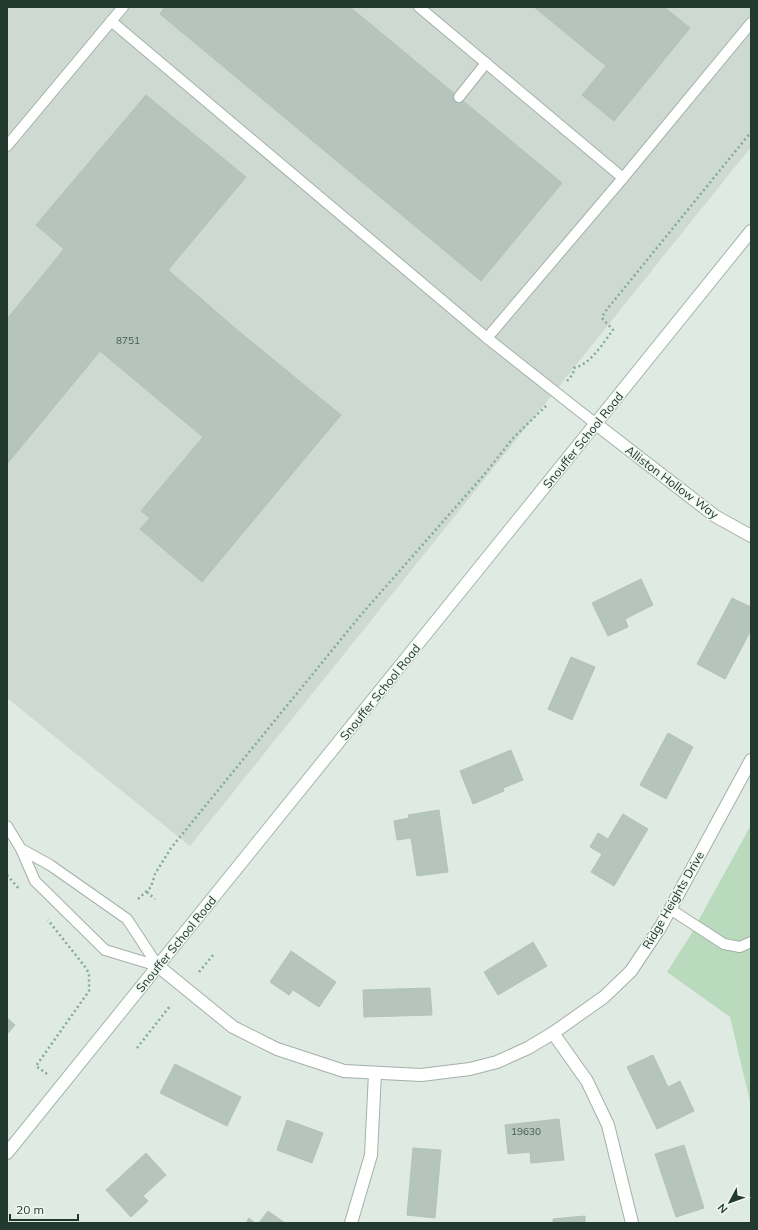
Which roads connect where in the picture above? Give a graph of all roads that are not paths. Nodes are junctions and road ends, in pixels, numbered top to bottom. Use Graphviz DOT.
graph roads {
  1 [pos="123,7"];
  2 [pos="420,7"];
  3 [pos="112,21"];
  4 [pos="751,23"];
  5 [pos="486,63"];
  6 [pos="459,97"];
  7 [pos="7,146"];
  8 [pos="623,178"];
  9 [pos="751,231"];
  10 [pos="487,338"];
  11 [pos="596,424"];
  12 [pos="751,536"];
  13 [pos="751,760"];
  14 [pos="7,826"];
  15 [pos="21,849"];
  16 [pos="670,909"];
  17 [pos="751,942"];
  18 [pos="158,966"];
  19 [pos="553,1033"];
  20 [pos="376,1074"];
  21 [pos="7,1153"];
  22 [pos="351,1223"];
  23 [pos="632,1223"];
  1 -- 3 [label="lane"];
  2 -- 5 [label="lane"];
  3 -- 7 [label="lane"];
  3 -- 10 [label="lane"];
  4 -- 8 [label="lane"];
  5 -- 6 [label="lane"];
  5 -- 8 [label="lane"];
  8 -- 10 [label="lane"];
  9 -- 11 [label="street, Snouffer School Road"];
  10 -- 11 [label="lane"];
  11 -- 12 [label="street, Alliston Hollow Way"];
  11 -- 18 [label="street, Snouffer School Road"];
  13 -- 16 [label="street, Ridge Heights Drive"];
  14 -- 15 [label="lane"];
  15 -- 18 [label="lane"];
  15 -- 18 [label="lane"];
  16 -- 17 [label="lane"];
  16 -- 19 [label="street, Ridge Heights Drive"];
  18 -- 20 [label="street, Ridge Heights Drive"];
  18 -- 21 [label="street, Snouffer School Road"];
  19 -- 20 [label="street, Ridge Heights Drive"];
  19 -- 23 [label="street"];
  20 -- 22 [label="street"];
}
